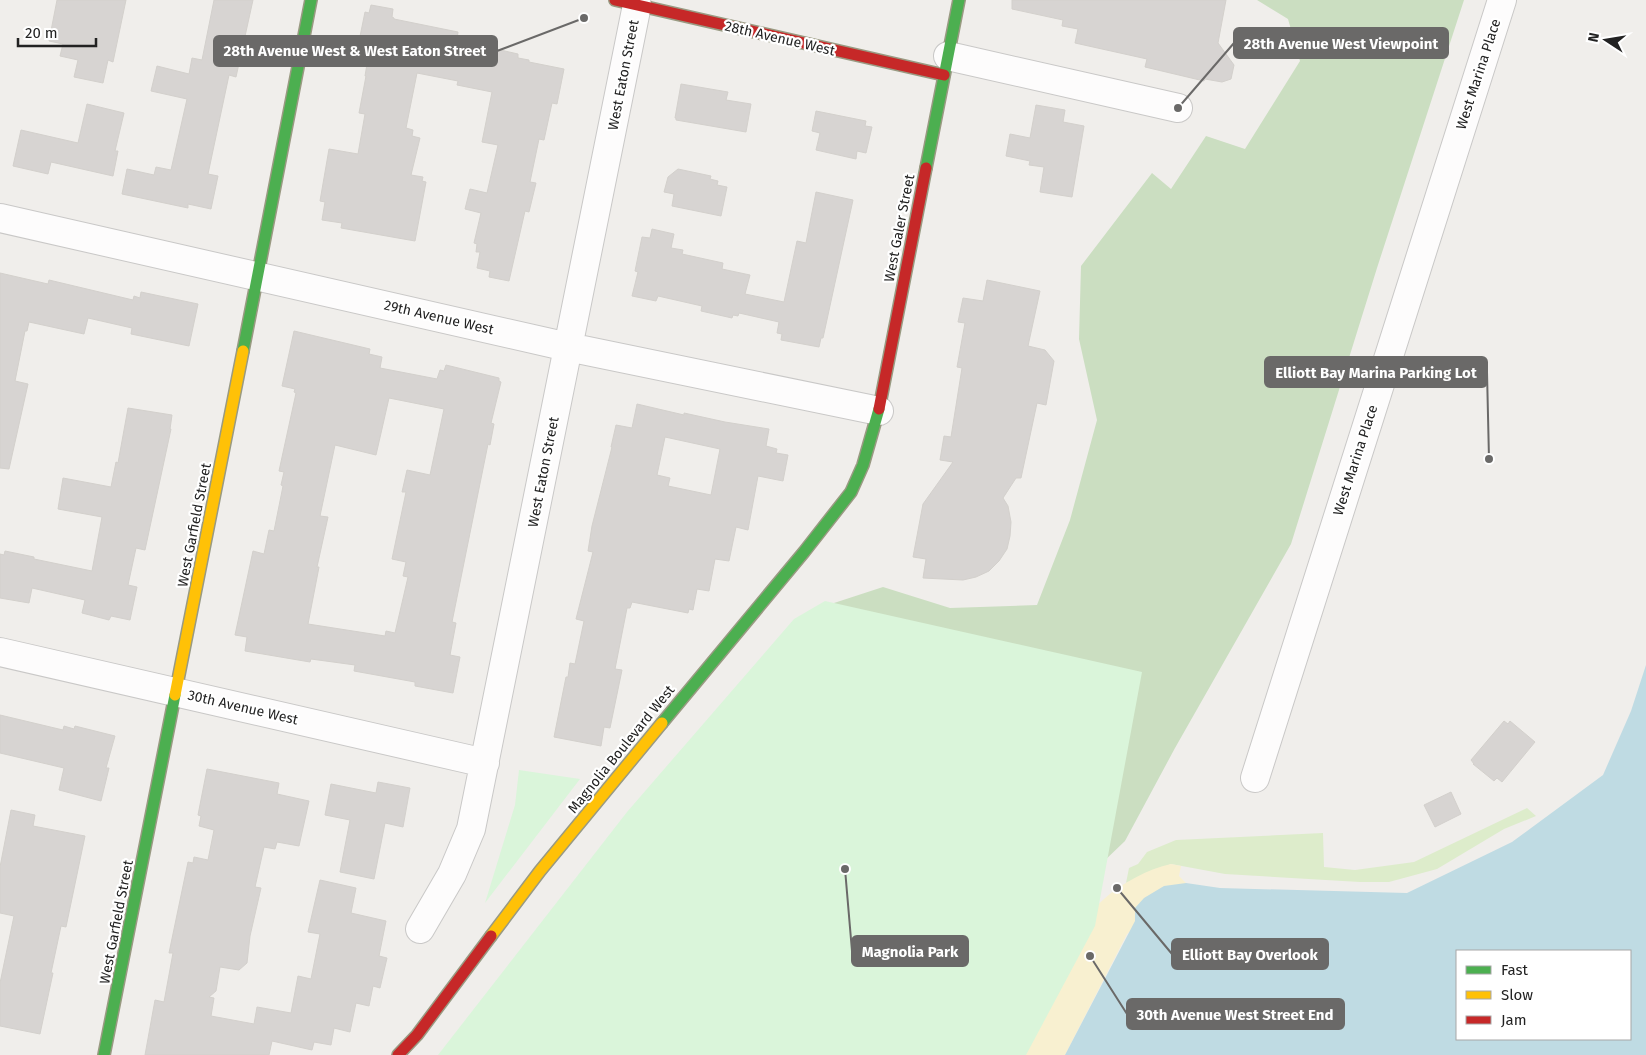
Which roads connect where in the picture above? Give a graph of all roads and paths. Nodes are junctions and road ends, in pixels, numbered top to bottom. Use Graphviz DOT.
graph roads {
  1 [pos="311,0"];
  2 [pos="959,0"];
  3 [pos="1502,0"];
  4 [pos="626,2"];
  5 [pos="946,66"];
  6 [pos="1178,108"];
  7 [pos="0,218"];
  8 [pos="258,276"];
  9 [pos="568,346"];
  10 [pos="879,411"];
  11 [pos="865,460"];
  12 [pos="0,652"];
  13 [pos="177,692"];
  14 [pos="485,763"];
  15 [pos="1255,778"];
  16 [pos="420,929"];
  17 [pos="104,1055"];
  18 [pos="398,1055"];
  1 -- 8 [label="street, West Garfield Street"];
  2 -- 5 [label="street, West Galer Street"];
  3 -- 15 [label="street, West Marina Place"];
  4 -- 5 [label="street, 28th Avenue West"];
  4 -- 9 [label="street, West Eaton Street"];
  5 -- 6 [label="street, 28th Avenue West"];
  5 -- 10 [label="street, West Galer Street"];
  7 -- 8 [label="street, 29th Avenue West"];
  8 -- 9 [label="street, 29th Avenue West"];
  8 -- 13 [label="street, West Garfield Street"];
  9 -- 10 [label="street, 29th Avenue West"];
  9 -- 14 [label="street, West Eaton Street"];
  10 -- 11 [label="street, West Galer Street"];
  11 -- 18 [label="street, Magnolia Boulevard West"];
  12 -- 13 [label="street, 30th Avenue West"];
  13 -- 14 [label="street, 30th Avenue West"];
  13 -- 17 [label="street, West Garfield Street"];
  14 -- 16 [label="street, West Eaton Street"];
}
